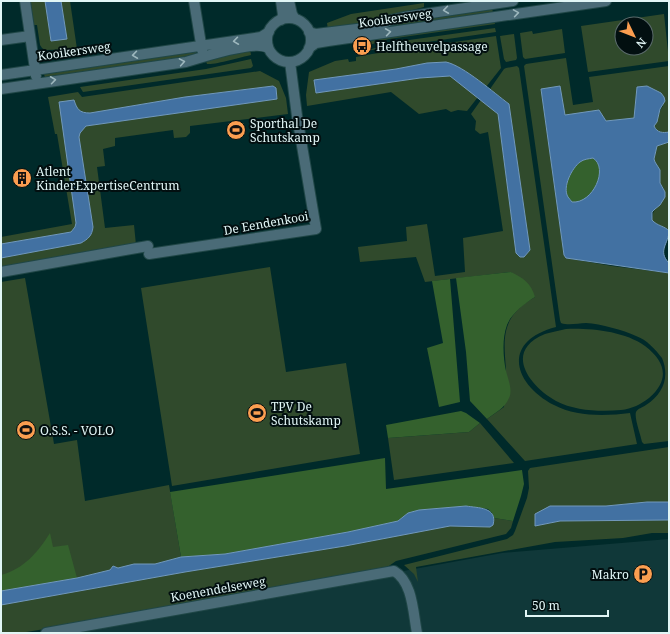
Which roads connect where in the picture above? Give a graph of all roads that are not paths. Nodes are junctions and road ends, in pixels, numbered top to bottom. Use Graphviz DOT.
graph roads {
  1 [pos="25,1"];
  2 [pos="194,1"];
  3 [pos="281,1"];
  4 [pos="289,1"];
  5 [pos="513,1"];
  6 [pos="606,1"];
  7 [pos="295,19"];
  8 [pos="281,20"];
  9 [pos="269,32"];
  10 [pos="309,32"];
  11 [pos="30,36"];
  12 [pos="1,40"];
  13 [pos="201,45"];
  14 [pos="268,48"];
  15 [pos="309,48"];
  16 [pos="203,56"];
  17 [pos="290,62"];
  18 [pos="35,70"];
  19 [pos="1,75"];
  20 [pos="37,83"];
  21 [pos="1,89"];
  22 [pos="1,272"];
  23 [pos="46,633"];
  24 [pos="416,633"];
  1 -- 11 [label="street"];
  2 -- 13 [label="street"];
  3 -- 8 [label="street"];
  4 -- 7 [label="street"];
  5 -- 10 [label="street, Kooikersweg, one-way"];
  15 -- 6 [label="street, Kooikersweg, one-way"];
  7 -- 8 [label="street"];
  7 -- 10 [label="street"];
  8 -- 9 [label="street"];
  9 -- 13 [label="street, Kooikersweg, one-way"];
  9 -- 14 [label="street"];
  10 -- 15 [label="street"];
  11 -- 12 [label="street, Kooikersweg"];
  11 -- 18 [label="street"];
  13 -- 16 [label="street"];
  13 -- 18 [label="street, Kooikersweg, one-way"];
  14 -- 16 [label="street"];
  14 -- 17 [label="street"];
  15 -- 17 [label="street"];
  20 -- 16 [label="street, one-way"];
  17 -- 22 [label="street, De Eendenkooi"];
  18 -- 19 [label="street, Kooikersweg"];
  18 -- 20 [label="street"];
  20 -- 21 [label="street"];
  23 -- 24 [label="street, Koenendelseweg"];
}
